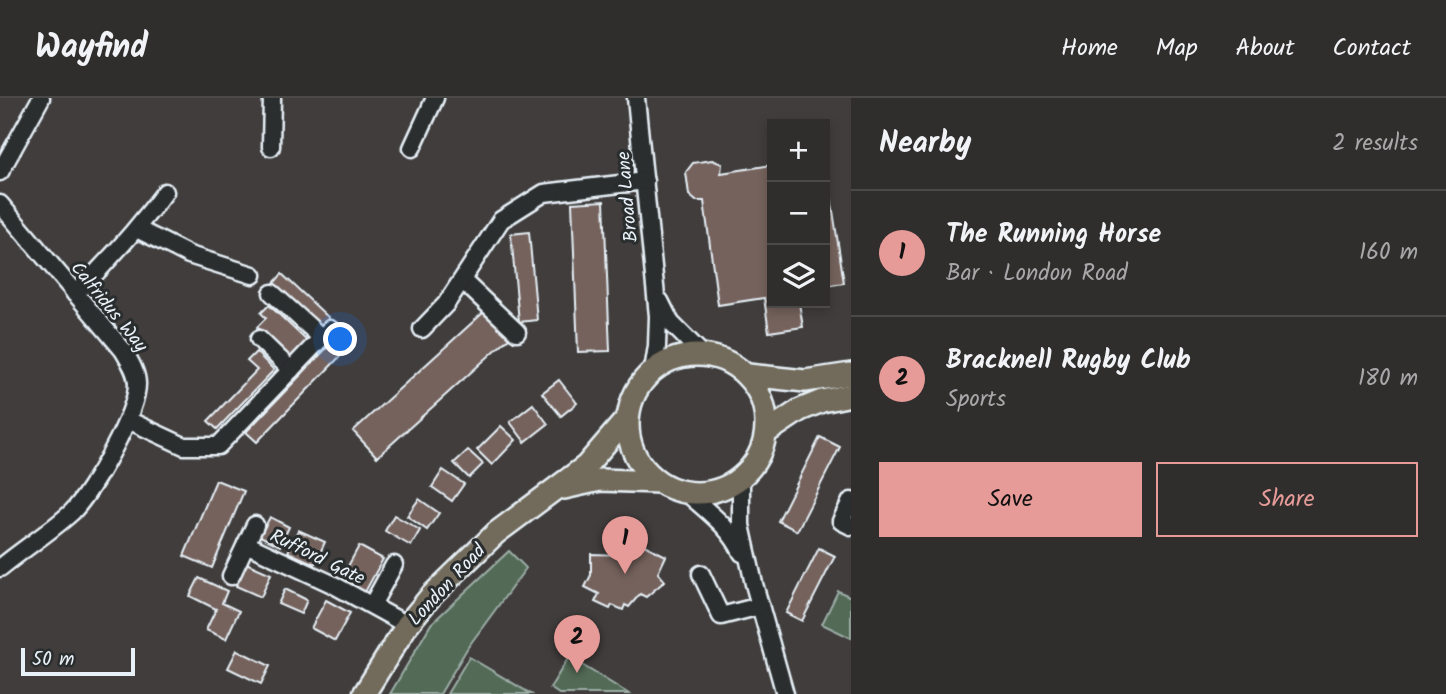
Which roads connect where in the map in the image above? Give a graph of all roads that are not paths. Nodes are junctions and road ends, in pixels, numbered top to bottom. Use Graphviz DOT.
graph roads {
  1 [pos="41,98"];
  2 [pos="272,98"];
  3 [pos="435,98"];
  4 [pos="636,98"];
  5 [pos="271,147"];
  6 [pos="412,148"];
  7 [pos="0,172"];
  8 [pos="645,181"];
  9 [pos="165,192"];
  10 [pos="0,204"];
  11 [pos="137,229"];
  12 [pos="253,275"];
  13 [pos="463,281"];
  14 [pos="656,292"];
  15 [pos="272,293"];
  16 [pos="75,294"];
  17 [pos="422,329"];
  18 [pos="517,332"];
  19 [pos="259,339"];
  20 [pos="702,354"];
  21 [pos="291,370"];
  22 [pos="653,371"];
  23 [pos="851,374"];
  24 [pos="748,375"];
  25 [pos="851,395"];
  26 [pos="628,416"];
  27 [pos="128,420"];
  28 [pos="767,432"];
  29 [pos="741,478"];
  30 [pos="659,482"];
  31 [pos="688,493"];
  32 [pos="550,494"];
  33 [pos="851,501"];
  34 [pos="255,525"];
  35 [pos="851,526"];
  36 [pos="246,544"];
  37 [pos="394,565"];
  38 [pos="0,568"];
  39 [pos="701,574"];
  40 [pos="752,574"];
  41 [pos="231,576"];
  42 [pos="372,605"];
  43 [pos="760,606"];
  44 [pos="407,625"];
  45 [pos="364,694"];
  46 [pos="785,694"];
  1 -- 7 [label="street"];
  2 -- 5 [label="street"];
  3 -- 6 [label="street"];
  4 -- 8 [label="street, Broad Lane"];
  8 -- 13 [label="street"];
  8 -- 14 [label="street, Broad Lane"];
  9 -- 11 [label="street"];
  10 -- 16 [label="street, Calfridus Way"];
  11 -- 12 [label="street"];
  11 -- 16 [label="street"];
  13 -- 17 [label="street"];
  13 -- 18 [label="street"];
  14 -- 20 [label="street, Broad Lane"];
  14 -- 22 [label="street, Broad Lane"];
  15 -- 21 [label="street"];
  16 -- 27 [label="street, Calfridus Way"];
  19 -- 21 [label="street"];
  20 -- 22 [label="main road"];
  20 -- 24 [label="main road"];
  21 -- 27 [label="street"];
  22 -- 26 [label="main road"];
  23 -- 24 [label="main road"];
  24 -- 28 [label="main road"];
  25 -- 28 [label="main road"];
  26 -- 30 [label="main road"];
  26 -- 32 [label="main road, London Road"];
  27 -- 38 [label="street, Calfridus Way"];
  28 -- 29 [label="main road"];
  29 -- 31 [label="main road"];
  29 -- 40 [label="street"];
  30 -- 31 [label="main road"];
  30 -- 32 [label="main road, London Road"];
  31 -- 40 [label="street"];
  32 -- 44 [label="main road, London Road"];
  33 -- 35 [label="street"];
  34 -- 36 [label="street, Rufford Gate"];
  36 -- 41 [label="street, Rufford Gate"];
  36 -- 42 [label="street, Rufford Gate"];
  37 -- 42 [label="street, Rufford Gate"];
  39 -- 43 [label="street"];
  40 -- 43 [label="street"];
  42 -- 44 [label="street, Rufford Gate"];
  43 -- 46 [label="street"];
  44 -- 45 [label="main road, London Road"];
}
